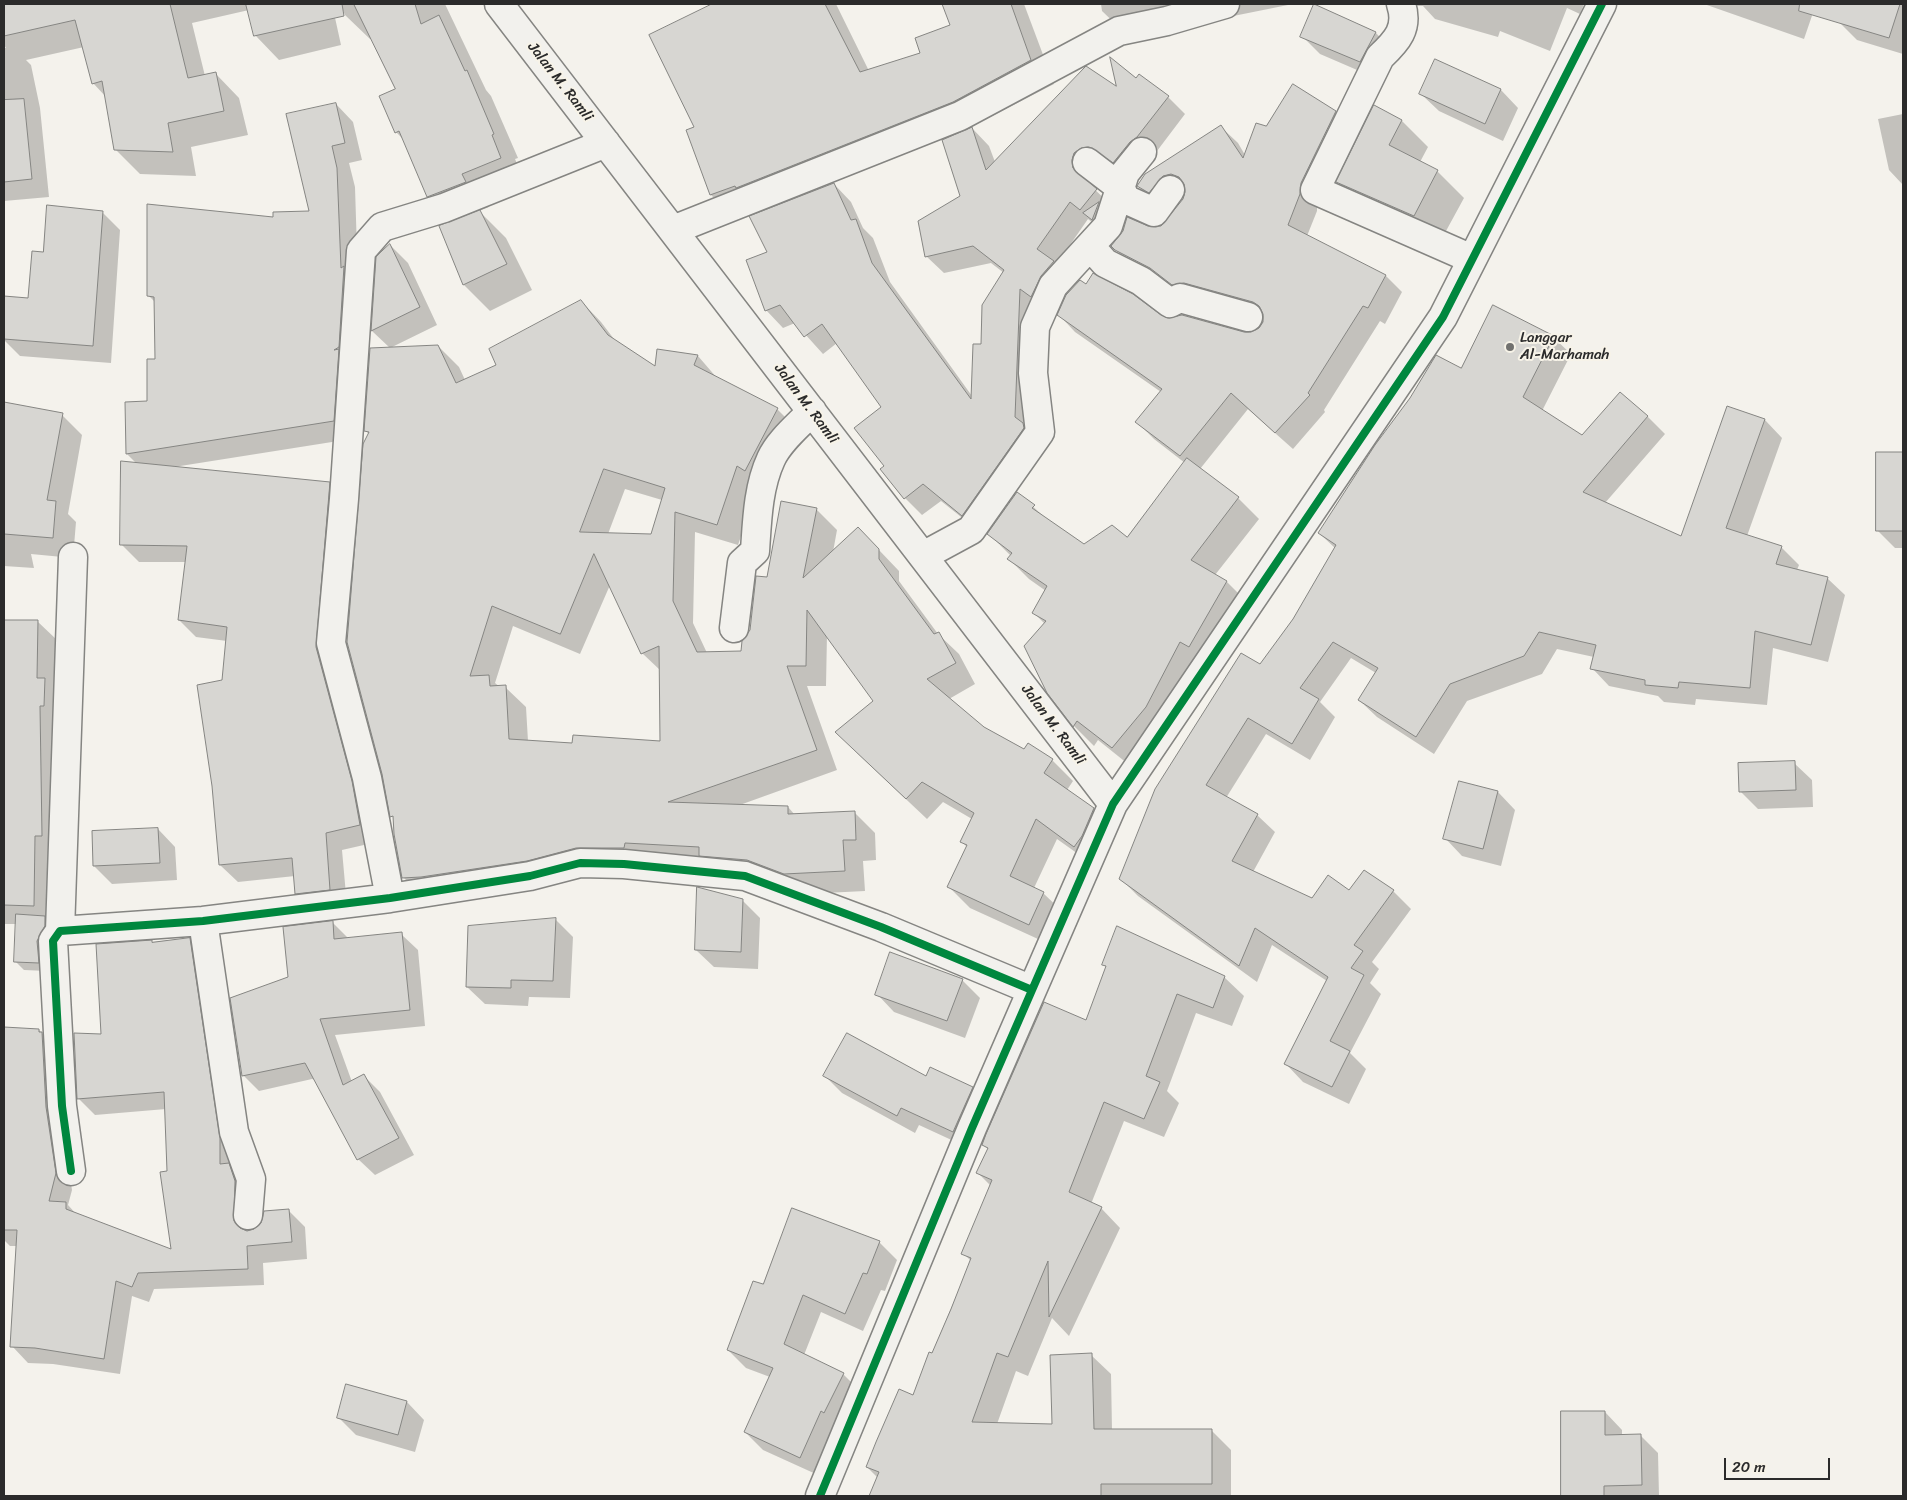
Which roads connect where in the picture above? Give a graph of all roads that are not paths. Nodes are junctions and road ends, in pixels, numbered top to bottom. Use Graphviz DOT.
graph roads {
  1 [pos="499,4"];
  2 [pos="1225,4"];
  3 [pos="1401,4"];
  4 [pos="1602,4"];
  5 [pos="606,143"];
  6 [pos="1142,152"];
  7 [pos="1087,162"];
  8 [pos="1121,188"];
  9 [pos="1170,190"];
  10 [pos="673,230"];
  11 [pos="1090,246"];
  12 [pos="1472,260"];
  13 [pos="1248,317"];
  14 [pos="812,411"];
  15 [pos="922,556"];
  16 [pos="73,557"];
  17 [pos="734,628"];
  18 [pos="1113,804"];
  19 [pos="390,898"];
  20 [pos="202,920"];
  21 [pos="60,930"];
  22 [pos="1032,990"];
  23 [pos="72,1170"];
  24 [pos="248,1215"];
  25 [pos="820,1496"];
  1 -- 5 [label="street, Jalan M. Ramli"];
  2 -- 10 [label="street"];
  3 -- 12 [label="street"];
  4 -- 12 [label="street"];
  5 -- 10 [label="street, Jalan M. Ramli"];
  5 -- 19 [label="street"];
  6 -- 8 [label="street"];
  7 -- 8 [label="street"];
  8 -- 9 [label="street"];
  8 -- 11 [label="street"];
  10 -- 14 [label="street, Jalan M. Ramli"];
  11 -- 13 [label="street"];
  11 -- 15 [label="street"];
  12 -- 18 [label="street"];
  14 -- 15 [label="street, Jalan M. Ramli"];
  14 -- 17 [label="street"];
  15 -- 18 [label="street, Jalan M. Ramli"];
  16 -- 21 [label="street"];
  18 -- 22 [label="street"];
  19 -- 20 [label="street"];
  19 -- 22 [label="street"];
  20 -- 21 [label="street"];
  20 -- 24 [label="street"];
  21 -- 23 [label="street"];
  22 -- 25 [label="street"];
}
